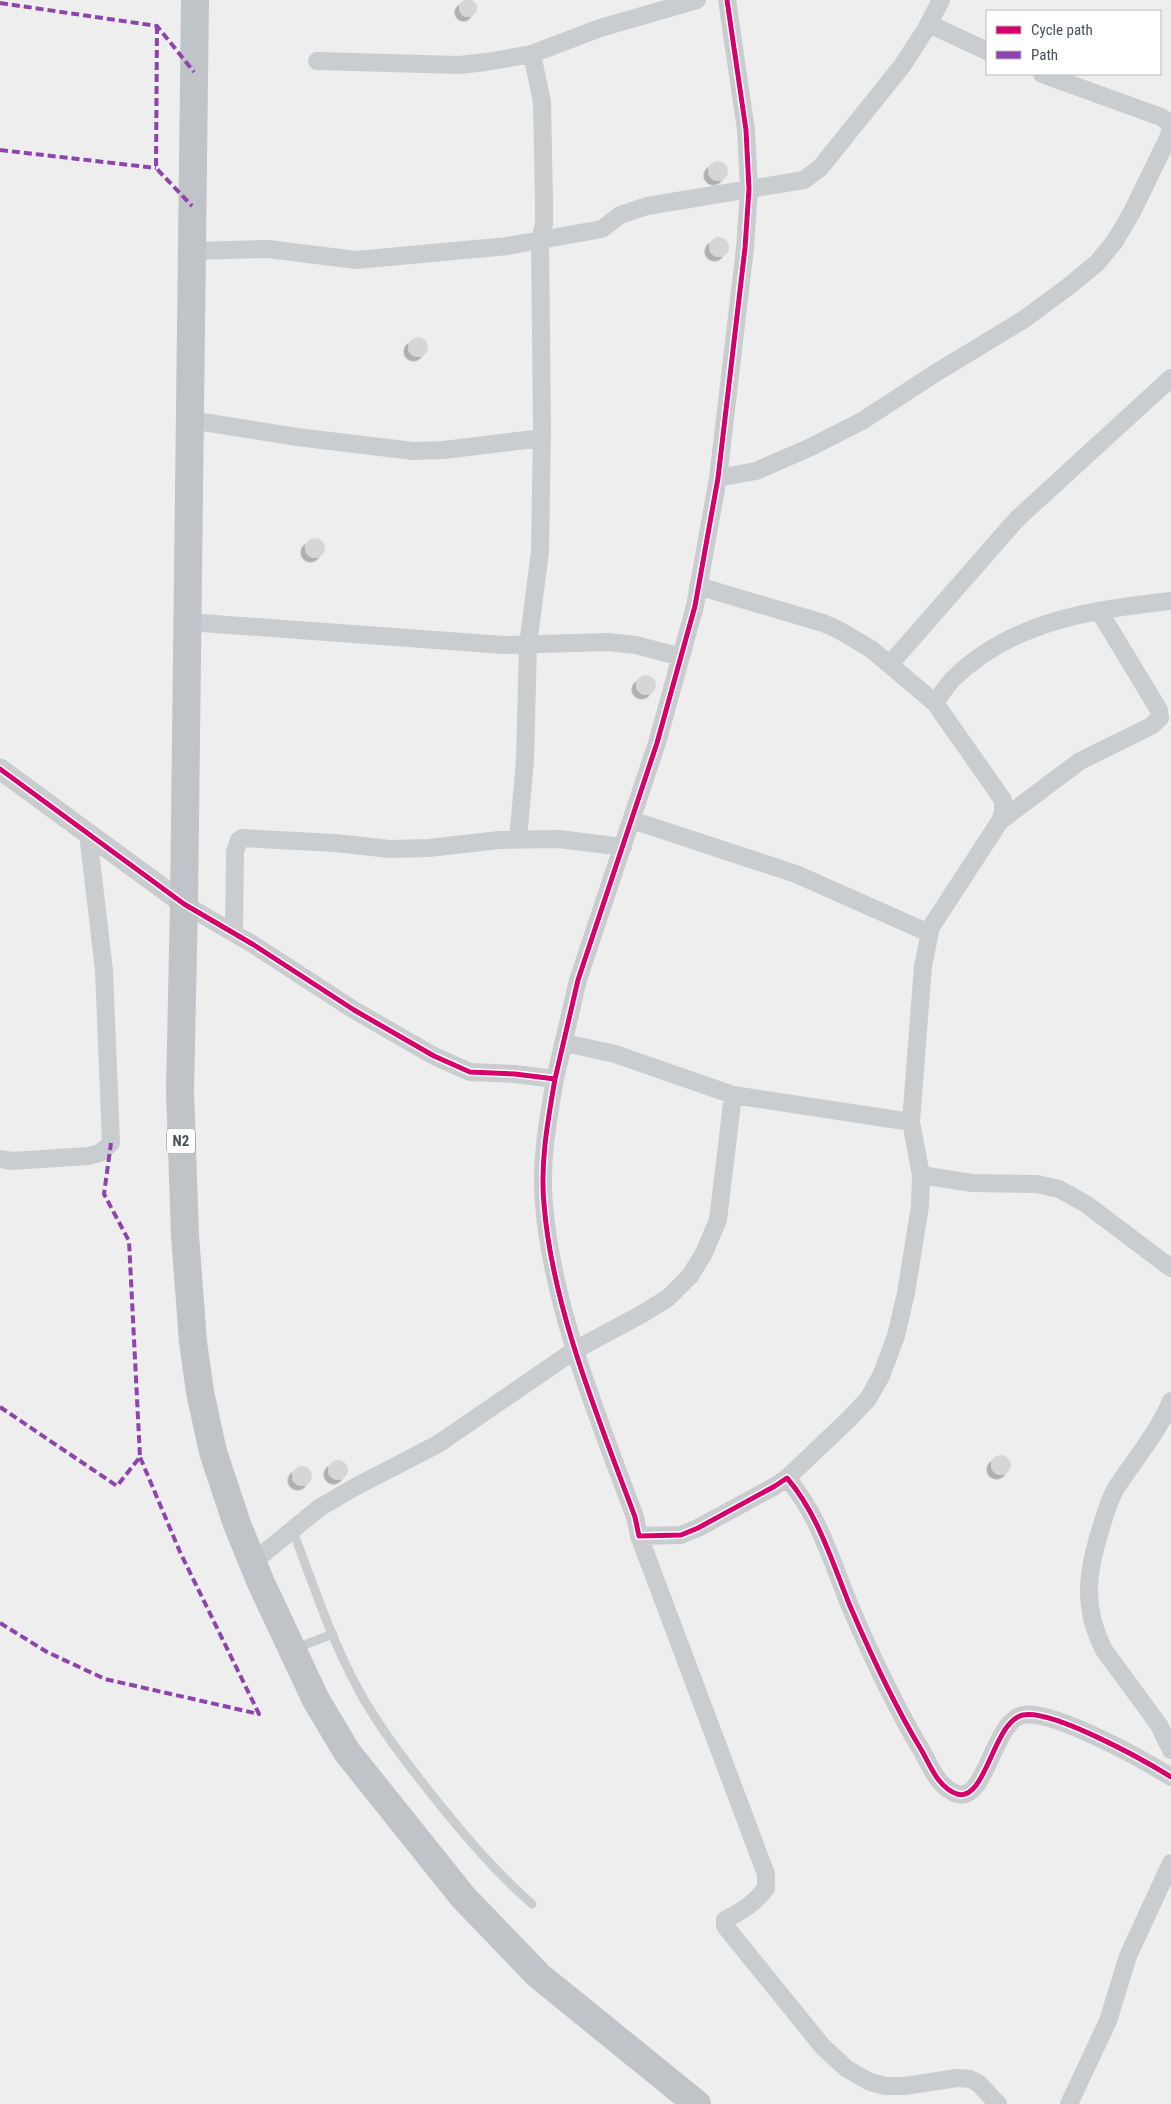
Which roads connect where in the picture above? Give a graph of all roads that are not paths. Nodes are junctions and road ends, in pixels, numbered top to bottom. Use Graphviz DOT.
graph roads {
  1 [pos="195,0"];
  2 [pos="697,0"];
  3 [pos="727,0"];
  4 [pos="941,0"];
  5 [pos="929,24"];
  6 [pos="986,51"];
  7 [pos="532,54"];
  8 [pos="318,61"];
  9 [pos="1045,75"];
  10 [pos="1170,122"];
  11 [pos="749,189"];
  12 [pos="540,240"];
  13 [pos="192,251"];
  14 [pos="1171,378"];
  15 [pos="190,420"];
  16 [pos="542,438"];
  17 [pos="718,478"];
  18 [pos="698,586"];
  19 [pos="1171,601"];
  20 [pos="1099,611"];
  21 [pos="188,622"];
  22 [pos="528,646"];
  23 [pos="681,657"];
  24 [pos="890,664"];
  25 [pos="934,703"];
  26 [pos="0,769"];
  27 [pos="632,820"];
  28 [pos="1000,821"];
  29 [pos="88,834"];
  30 [pos="518,840"];
  31 [pos="623,847"];
  32 [pos="184,904"];
  33 [pos="929,933"];
  34 [pos="234,934"];
  35 [pos="565,1043"];
  36 [pos="555,1079"];
  37 [pos="733,1095"];
  38 [pos="911,1122"];
  39 [pos="0,1159"];
  40 [pos="921,1175"];
  41 [pos="1171,1268"];
  42 [pos="575,1350"];
  43 [pos="1171,1401"];
  44 [pos="787,1478"];
  45 [pos="293,1531"];
  46 [pos="639,1536"];
  47 [pos="252,1563"];
  48 [pos="333,1634"];
  49 [pos="291,1650"];
  50 [pos="1171,1750"];
  51 [pos="1171,1777"];
  52 [pos="1171,1863"];
  53 [pos="532,1904"];
  54 [pos="697,2104"];
  55 [pos="998,2104"];
  56 [pos="1069,2104"];
  1 -- 13 [label="highway, N2"];
  2 -- 7 [label="street"];
  3 -- 11 [label="street"];
  4 -- 5 [label="street"];
  5 -- 6 [label="street"];
  5 -- 11 [label="street"];
  7 -- 8 [label="street"];
  7 -- 12 [label="street"];
  9 -- 10 [label="street"];
  10 -- 17 [label="street"];
  11 -- 12 [label="street"];
  11 -- 17 [label="street"];
  12 -- 13 [label="street"];
  12 -- 16 [label="street"];
  13 -- 15 [label="highway, N2"];
  14 -- 24 [label="street"];
  15 -- 16 [label="street"];
  15 -- 21 [label="highway, N2"];
  16 -- 22 [label="street"];
  17 -- 18 [label="street"];
  18 -- 23 [label="street"];
  18 -- 24 [label="street"];
  19 -- 20 [label="street"];
  20 -- 25 [label="street"];
  20 -- 28 [label="street"];
  21 -- 22 [label="street"];
  21 -- 32 [label="highway, N2"];
  22 -- 23 [label="street"];
  22 -- 30 [label="street"];
  23 -- 27 [label="street"];
  24 -- 25 [label="street"];
  25 -- 28 [label="street"];
  26 -- 29 [label="street"];
  27 -- 31 [label="street"];
  27 -- 33 [label="street"];
  28 -- 33 [label="street"];
  29 -- 32 [label="street"];
  29 -- 39 [label="street"];
  30 -- 31 [label="street"];
  30 -- 34 [label="street"];
  31 -- 35 [label="street"];
  32 -- 34 [label="street"];
  32 -- 47 [label="highway, N2"];
  33 -- 38 [label="street"];
  34 -- 36 [label="street"];
  35 -- 36 [label="street"];
  35 -- 37 [label="street"];
  36 -- 42 [label="street"];
  37 -- 38 [label="street"];
  37 -- 42 [label="street"];
  38 -- 40 [label="street"];
  40 -- 41 [label="street"];
  40 -- 44 [label="street"];
  42 -- 45 [label="street"];
  42 -- 46 [label="street"];
  43 -- 50 [label="street"];
  44 -- 46 [label="street"];
  44 -- 51 [label="street"];
  45 -- 47 [label="street"];
  45 -- 48 [label="lane"];
  46 -- 55 [label="street"];
  47 -- 49 [label="highway, N2"];
  48 -- 49 [label="lane"];
  48 -- 53 [label="lane"];
  49 -- 54 [label="highway, N2"];
  52 -- 56 [label="street"];
}
